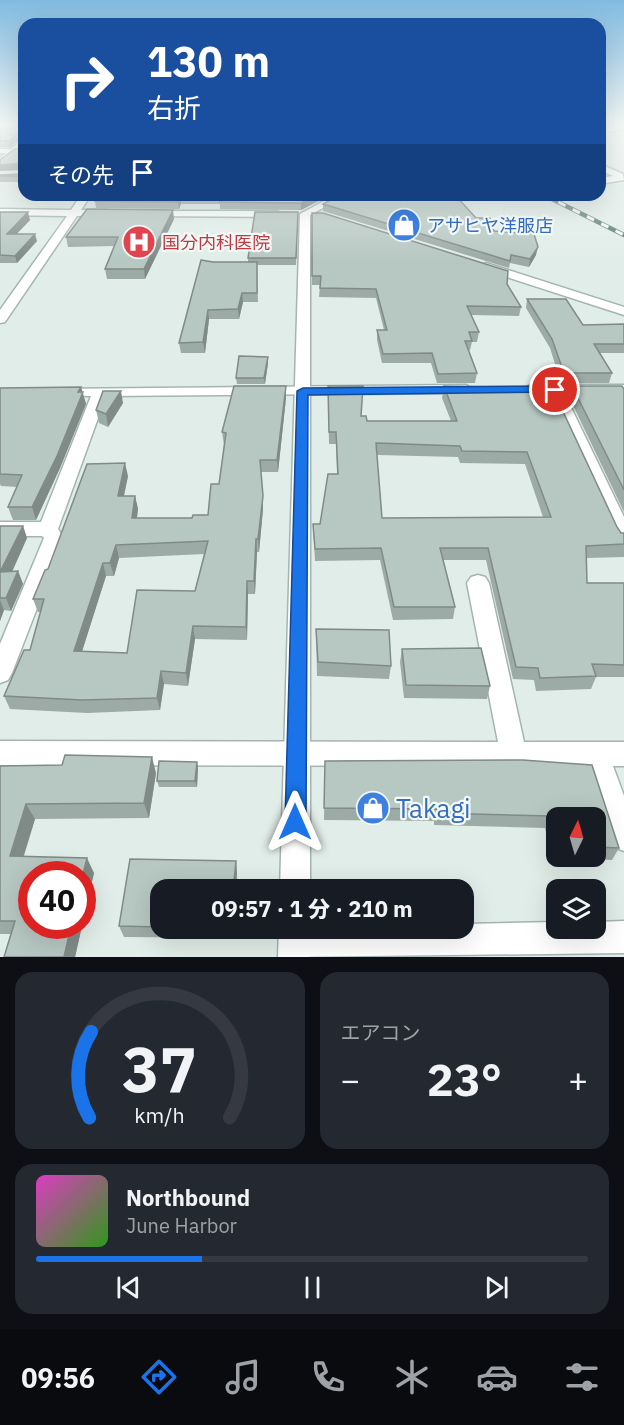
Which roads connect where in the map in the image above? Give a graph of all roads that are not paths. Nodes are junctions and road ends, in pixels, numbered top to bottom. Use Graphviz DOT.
graph roads {
  1 [pos="608,171"];
  2 [pos="606,180"];
  3 [pos="82,201"];
  4 [pos="330,201"];
  5 [pos="0,212"];
  6 [pos="74,213"];
  7 [pos="120,213"];
  8 [pos="143,213"];
  9 [pos="305,214"];
  10 [pos="324,216"];
  11 [pos="470,262"];
  12 [pos="624,311"];
  13 [pos="0,319"];
  14 [pos="486,390"];
  15 [pos="509,390"];
  16 [pos="555,390"];
  17 [pos="624,390"];
  18 [pos="303,391"];
  19 [pos="45,392"];
  20 [pos="100,392"];
  21 [pos="0,529"];
  22 [pos="48,530"];
  23 [pos="624,538"];
  24 [pos="478,583"];
  25 [pos="0,673"];
  26 [pos="0,753"];
  27 [pos="624,753"];
  28 [pos="296,754"];
  29 [pos="514,754"];
  30 [pos="596,754"];
  31 [pos="624,837"];
  32 [pos="295,879"];
  33 [pos="624,938"];
  34 [pos="295,943"];
  1 -- 2 [label="street"];
  3 -- 6 [label="street"];
  4 -- 9 [label="street"];
  5 -- 6 [label="street"];
  6 -- 7 [label="street"];
  6 -- 13 [label="street"];
  8 -- 9 [label="street"];
  9 -- 10 [label="street"];
  9 -- 18 [label="street"];
  11 -- 12 [label="street"];
  14 -- 18 [label="street"];
  15 -- 16 [label="street"];
  16 -- 17 [label="street"];
  16 -- 23 [label="street"];
  18 -- 20 [label="street"];
  18 -- 28 [label="street"];
  19 -- 20 [label="street"];
  20 -- 22 [label="street"];
  21 -- 22 [label="street"];
  22 -- 25 [label="street"];
  24 -- 29 [label="street"];
  26 -- 28 [label="street"];
  27 -- 30 [label="street"];
  28 -- 29 [label="street"];
  28 -- 32 [label="street"];
  29 -- 30 [label="street"];
  30 -- 31 [label="street"];
  33 -- 34 [label="street"];
}
